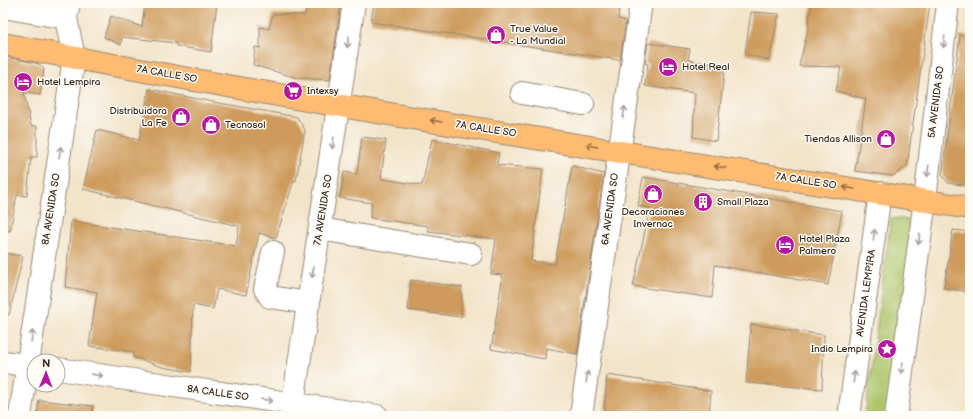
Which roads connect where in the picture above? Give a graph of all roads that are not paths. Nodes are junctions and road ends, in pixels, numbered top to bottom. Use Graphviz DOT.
graph roads {
  1 [pos="354,3"];
  2 [pos="641,3"];
  3 [pos="948,3"];
  4 [pos="3,7"];
  5 [pos="67,11"];
  6 [pos="3,44"];
  7 [pos="74,58"];
  8 [pos="522,94"];
  9 [pos="583,104"];
  10 [pos="339,105"];
  11 [pos="618,151"];
  12 [pos="880,193"];
  13 [pos="925,200"];
  14 [pos="970,208"];
  15 [pos="320,229"];
  16 [pos="273,252"];
  17 [pos="471,254"];
  18 [pos="309,303"];
  19 [pos="33,353"];
  20 [pos="3,362"];
  21 [pos="26,365"];
  22 [pos="66,371"];
  23 [pos="26,389"];
  24 [pos="292,410"];
  25 [pos="20,416"];
  26 [pos="377,416"];
  27 [pos="581,416"];
  28 [pos="849,416"];
  29 [pos="896,416"];
  1 -- 10 [label="street, 7A AVENIDA SO, one-way"];
  11 -- 2 [label="street, 6A AVENIDA SO, one-way"];
  3 -- 13 [label="street, 5A AVENIDA SO, one-way"];
  4 -- 5 [label="street"];
  5 -- 7 [label="street, 8A AVENIDA SO"];
  6 -- 7 [label="main road, 7A CALLE SO"];
  7 -- 10 [label="main road, 7A CALLE SO"];
  19 -- 7 [label="street, 8A AVENIDA SO, one-way"];
  8 -- 9 [label="street"];
  11 -- 10 [label="main road, 7A CALLE SO, one-way"];
  10 -- 15 [label="street, 7A AVENIDA SO, one-way"];
  12 -- 11 [label="main road, 7A CALLE SO, one-way"];
  27 -- 11 [label="street, 6A AVENIDA SO, one-way"];
  12 -- 13 [label="main road, 7A CALLE SO"];
  28 -- 12 [label="street, AVENIDA LEMPIRA, one-way"];
  13 -- 14 [label="main road, 7A CALLE SO"];
  13 -- 29 [label="street, one-way"];
  15 -- 17 [label="street"];
  15 -- 18 [label="street, 7A AVENIDA SO, one-way"];
  16 -- 18 [label="street"];
  18 -- 24 [label="street, 7A AVENIDA SO"];
  20 -- 21 [label="street"];
  22 -- 24 [label="street, 8A CALLE SO, one-way"];
  23 -- 25 [label="street, 8A AVENIDA SO"];
  24 -- 26 [label="street, 8A CALLE SO"];
}
